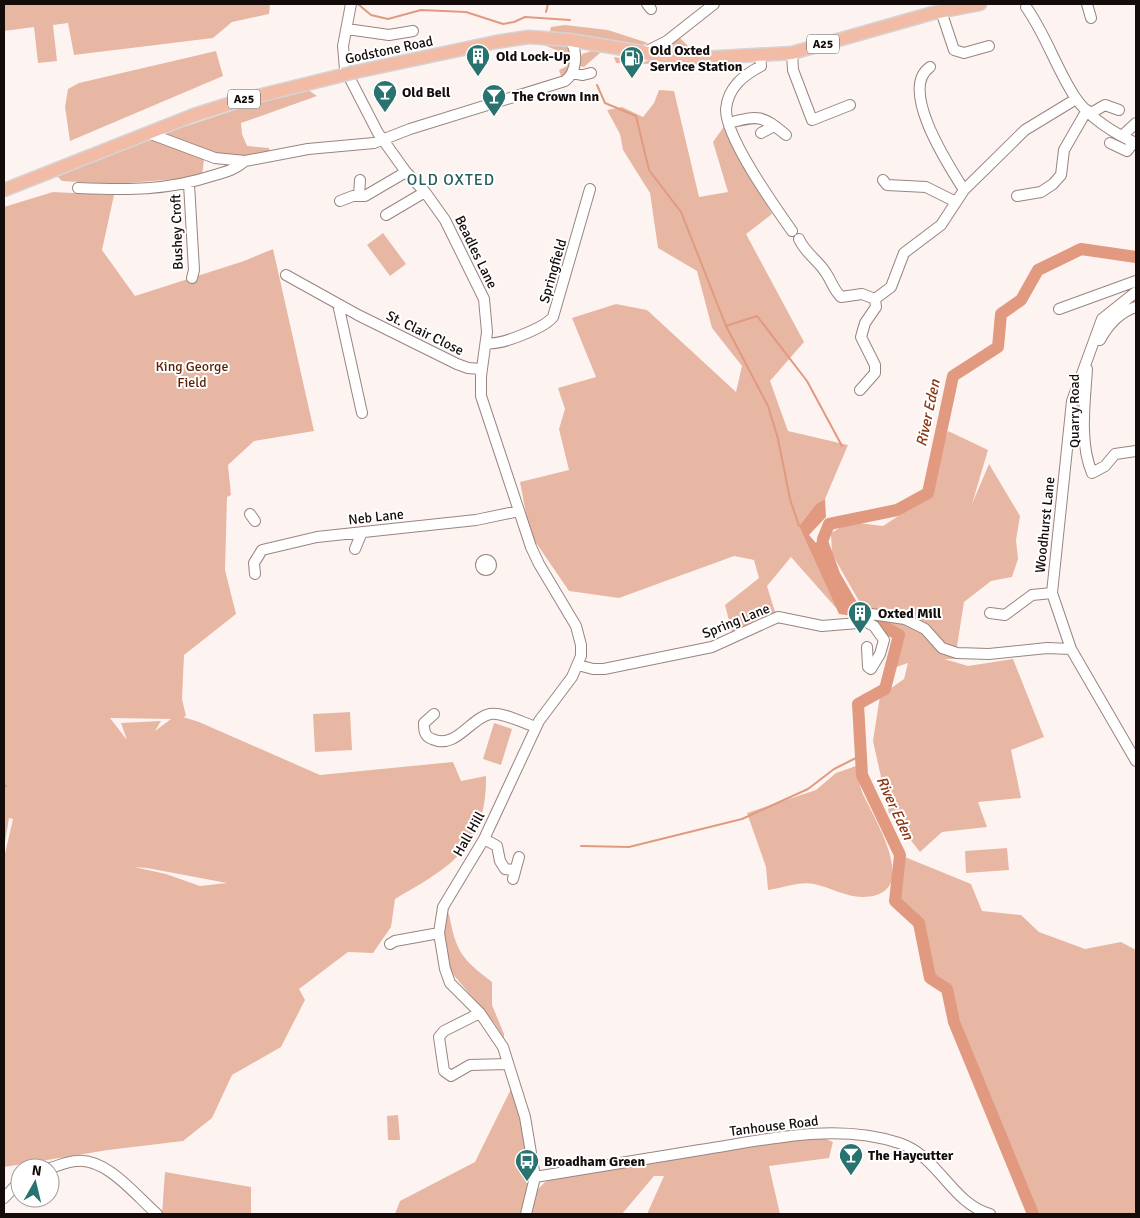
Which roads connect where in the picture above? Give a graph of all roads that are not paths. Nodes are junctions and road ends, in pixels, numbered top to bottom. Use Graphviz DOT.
graph roads {
  1 [pos="351,4"];
  2 [pos="714,4"];
  3 [pos="980,4"];
  4 [pos="1087,4"];
  5 [pos="1026,6"];
  6 [pos="935,9"];
  7 [pos="1091,18"];
  8 [pos="347,29"];
  9 [pos="413,31"];
  10 [pos="570,40"];
  11 [pos="666,41"];
  12 [pos="601,45"];
  13 [pos="989,46"];
  14 [pos="792,53"];
  15 [pos="642,54"];
  16 [pos="576,56"];
  17 [pos="760,56"];
  18 [pos="663,57"];
  19 [pos="930,67"];
  20 [pos="572,73"];
  21 [pos="591,73"];
  22 [pos="1076,99"];
  23 [pos="850,105"];
  24 [pos="1119,110"];
  25 [pos="1089,112"];
  26 [pos="729,123"];
  27 [pos="1136,123"];
  28 [pos="774,126"];
  29 [pos="761,132"];
  30 [pos="148,133"];
  31 [pos="786,135"];
  32 [pos="1122,136"];
  33 [pos="383,140"];
  34 [pos="1135,142"];
  35 [pos="1110,143"];
  36 [pos="215,158"];
  37 [pos="245,161"];
  38 [pos="406,172"];
  39 [pos="209,177"];
  40 [pos="360,180"];
  41 [pos="189,184"];
  42 [pos="885,186"];
  43 [pos="78,188"];
  44 [pos="590,189"];
  45 [pos="4,190"];
  46 [pos="964,190"];
  47 [pos="426,192"];
  48 [pos="359,196"];
  49 [pos="1017,196"];
  50 [pos="340,201"];
  51 [pos="956,202"];
  52 [pos="386,215"];
  53 [pos="286,275"];
  54 [pos="192,278"];
  55 [pos="1136,282"];
  56 [pos="1136,292"];
  57 [pos="875,299"];
  58 [pos="338,304"];
  59 [pos="1136,306"];
  60 [pos="1059,309"];
  61 [pos="358,315"];
  62 [pos="343,327"];
  63 [pos="486,343"];
  64 [pos="1088,361"];
  65 [pos="481,369"];
  66 [pos="860,390"];
  67 [pos="362,413"];
  68 [pos="1136,451"];
  69 [pos="519,511"];
  70 [pos="362,532"];
  71 [pos="355,549"];
  72 [pos="255,574"];
  73 [pos="1052,593"];
  74 [pos="990,613"];
  75 [pos="864,621"];
  76 [pos="867,647"];
  77 [pos="1071,650"];
  78 [pos="578,665"];
  79 [pos="434,714"];
  80 [pos="536,727"];
  81 [pos="1136,761"];
  82 [pos="484,839"];
  83 [pos="519,857"];
  84 [pos="439,933"];
  85 [pos="390,944"];
  86 [pos="480,1012"];
  87 [pos="508,1064"];
  88 [pos="60,1165"];
  89 [pos="535,1177"];
  90 [pos="157,1214"];
  91 [pos="526,1214"];
  92 [pos="990,1214"];
  1 -- 8 [label="street, Beadles Lane"];
  2 -- 11 [label="street"];
  3 -- 6 [label="main road, A25"];
  4 -- 7 [label="street"];
  5 -- 22 [label="street"];
  6 -- 13 [label="street"];
  6 -- 14 [label="main road, A25"];
  8 -- 9 [label="street"];
  8 -- 33 [label="street, Beadles Lane"];
  10 -- 12 [label="main road, Godstone Road / A25"];
  10 -- 16 [label="street"];
  10 -- 30 [label="main road, Godstone Road / A25"];
  11 -- 15 [label="street"];
  11 -- 18 [label="street"];
  12 -- 15 [label="main road, Godstone Road / A25"];
  12 -- 16 [label="street"];
  14 -- 17 [label="main road, A25"];
  14 -- 23 [label="street"];
  15 -- 18 [label="main road, A25"];
  16 -- 20 [label="street"];
  17 -- 18 [label="main road, A25"];
  17 -- 26 [label="street"];
  19 -- 46 [label="street"];
  20 -- 21 [label="street"];
  20 -- 33 [label="street"];
  22 -- 25 [label="street"];
  22 -- 46 [label="street"];
  24 -- 25 [label="street"];
  25 -- 32 [label="street"];
  25 -- 49 [label="street"];
  26 -- 28 [label="street"];
  26 -- 57 [label="street"];
  27 -- 32 [label="street"];
  28 -- 29 [label="street"];
  28 -- 31 [label="street"];
  30 -- 36 [label="street"];
  30 -- 45 [label="main road, Godstone Road / A25"];
  32 -- 34 [label="street"];
  33 -- 37 [label="street"];
  33 -- 38 [label="street, Beadles Lane"];
  34 -- 35 [label="street"];
  36 -- 37 [label="street"];
  36 -- 39 [label="street"];
  37 -- 39 [label="street"];
  38 -- 47 [label="street, Beadles Lane"];
  38 -- 48 [label="street"];
  39 -- 41 [label="street"];
  40 -- 48 [label="street"];
  41 -- 43 [label="street"];
  41 -- 54 [label="street, Bushey Croft"];
  42 -- 51 [label="street"];
  44 -- 63 [label="street, Springfield"];
  46 -- 51 [label="street"];
  47 -- 52 [label="street"];
  47 -- 63 [label="street, Beadles Lane"];
  48 -- 50 [label="street"];
  51 -- 57 [label="street"];
  53 -- 58 [label="street, St. Clair Close"];
  55 -- 60 [label="street"];
  56 -- 64 [label="street, Woodhurst Lane"];
  57 -- 66 [label="street"];
  58 -- 61 [label="street, St. Clair Close"];
  58 -- 62 [label="street"];
  59 -- 64 [label="street"];
  61 -- 62 [label="street"];
  61 -- 65 [label="street, St. Clair Close"];
  62 -- 67 [label="street"];
  63 -- 65 [label="street, Beadles Lane"];
  64 -- 68 [label="street, Quarry Road"];
  64 -- 73 [label="street, Woodhurst Lane"];
  65 -- 69 [label="street, Beadles Lane"];
  69 -- 70 [label="street, Neb Lane"];
  69 -- 78 [label="street, Hall Hill"];
  70 -- 71 [label="street"];
  70 -- 72 [label="street, Neb Lane"];
  73 -- 74 [label="street"];
  73 -- 77 [label="street, Woodhurst Lane"];
  75 -- 76 [label="street"];
  75 -- 77 [label="street, Spring Lane"];
  75 -- 78 [label="street, Spring Lane"];
  77 -- 81 [label="street, Woodhurst Lane"];
  78 -- 80 [label="street, Hall Hill"];
  79 -- 80 [label="street"];
  80 -- 82 [label="street, Hall Hill"];
  82 -- 83 [label="street"];
  82 -- 84 [label="street, Hall Hill"];
  84 -- 85 [label="street"];
  84 -- 86 [label="street, Hall Hill"];
  86 -- 87 [label="street, Hall Hill"];
  86 -- 87 [label="street"];
  87 -- 89 [label="street, Hall Hill"];
  88 -- 90 [label="street"];
  89 -- 91 [label="street"];
  89 -- 92 [label="street, Tanhouse Road"];
}
